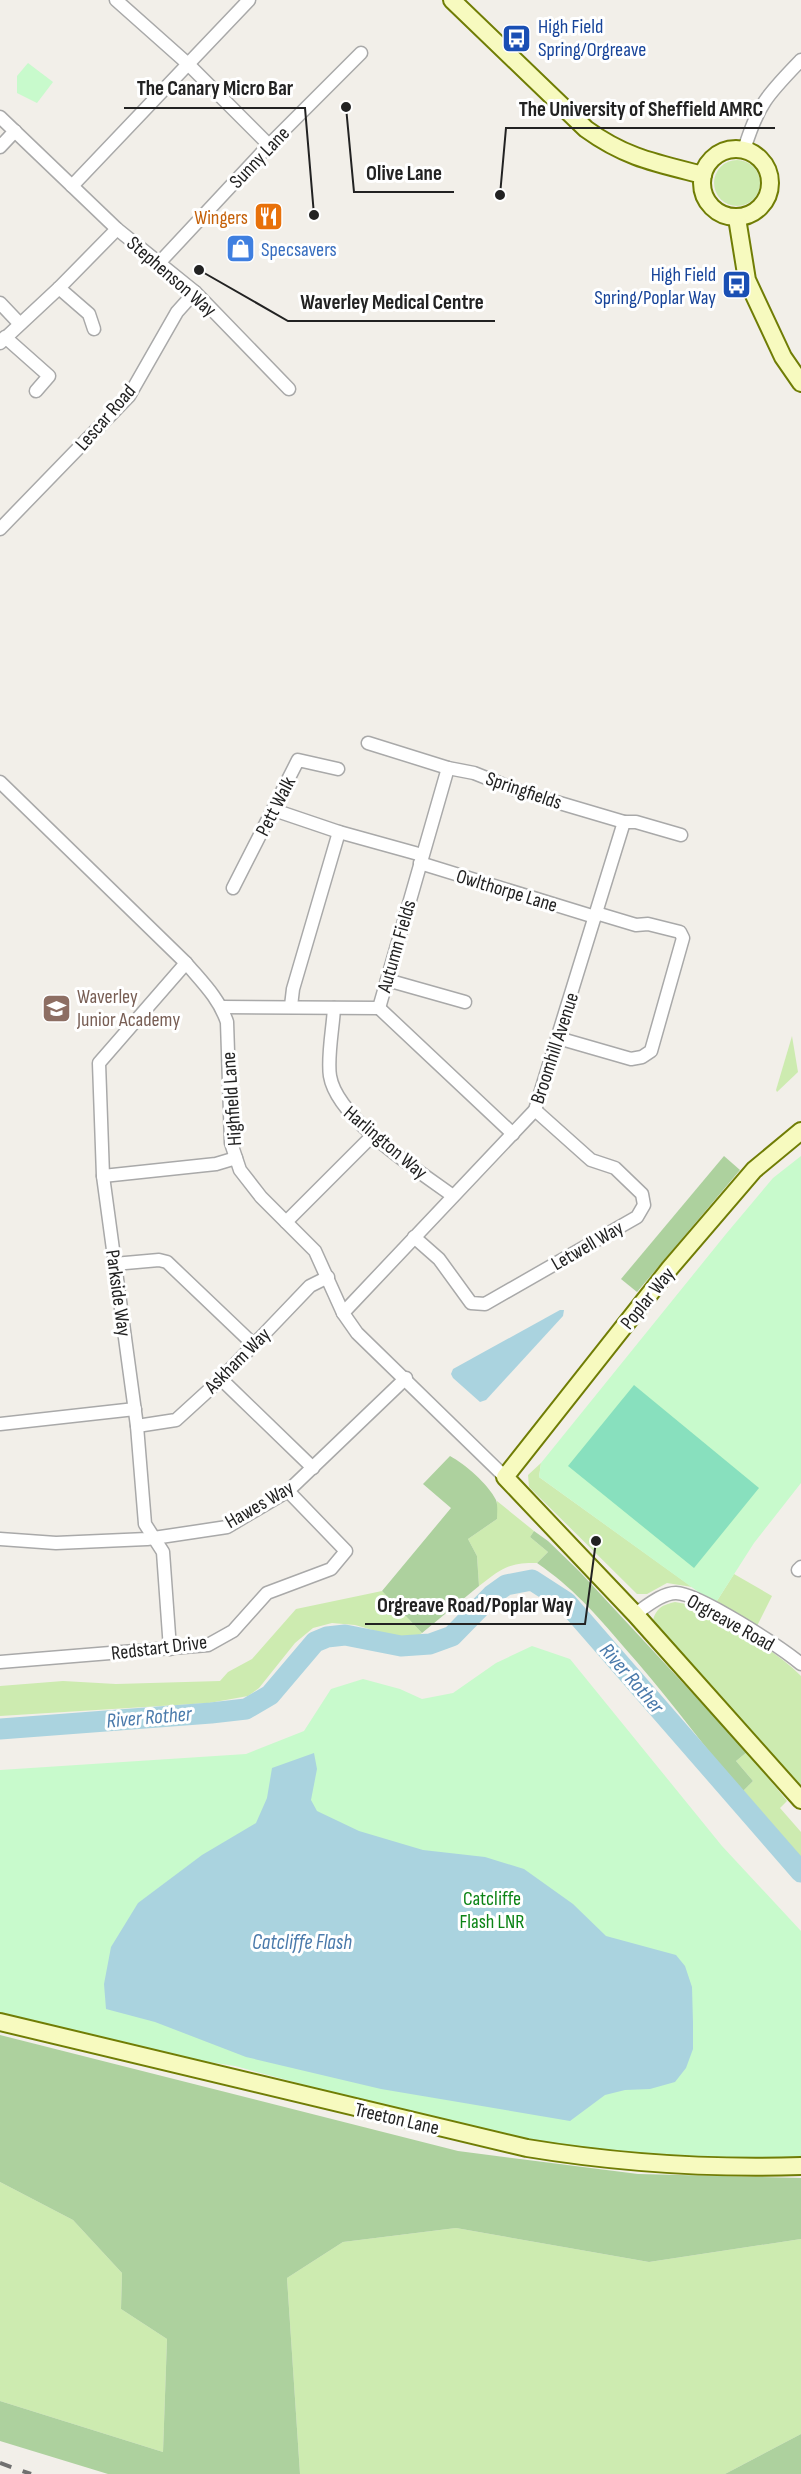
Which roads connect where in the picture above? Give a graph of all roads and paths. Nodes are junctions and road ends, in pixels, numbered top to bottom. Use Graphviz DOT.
graph roads {
  1 [pos="116,0"];
  2 [pos="249,0"];
  3 [pos="452,0"];
  4 [pos="361,53"];
  5 [pos="801,60"];
  6 [pos="188,64"];
  7 [pos="0,117"];
  8 [pos="15,131"];
  9 [pos="269,145"];
  10 [pos="0,147"];
  11 [pos="744,150"];
  12 [pos="703,175"];
  13 [pos="72,186"];
  14 [pos="737,218"];
  15 [pos="117,229"];
  16 [pos="160,262"];
  17 [pos="59,288"];
  18 [pos="195,292"];
  19 [pos="0,303"];
  20 [pos="19,323"];
  21 [pos="94,329"];
  22 [pos="3,340"];
  23 [pos="801,383"];
  24 [pos="289,389"];
  25 [pos="36,391"];
  26 [pos="0,529"];
  27 [pos="368,743"];
  28 [pos="448,768"];
  29 [pos="338,770"];
  30 [pos="0,782"];
  31 [pos="274,810"];
  32 [pos="624,822"];
  33 [pos="339,832"];
  34 [pos="681,835"];
  35 [pos="421,859"];
  36 [pos="233,888"];
  37 [pos="596,915"];
  38 [pos="186,963"];
  39 [pos="387,980"];
  40 [pos="465,1002"];
  41 [pos="291,1006"];
  42 [pos="222,1007"];
  43 [pos="334,1008"];
  44 [pos="379,1008"];
  45 [pos="558,1038"];
  46 [pos="535,1110"];
  47 [pos="801,1131"];
  48 [pos="513,1134"];
  49 [pos="373,1135"];
  50 [pos="236,1158"];
  51 [pos="103,1176"];
  52 [pos="453,1196"];
  53 [pos="286,1222"];
  54 [pos="414,1237"];
  55 [pos="114,1264"];
  56 [pos="328,1277"];
  57 [pos="343,1313"];
  58 [pos="254,1345"];
  59 [pos="406,1378"];
  60 [pos="221,1379"];
  61 [pos="135,1409"];
  62 [pos="0,1424"];
  63 [pos="137,1426"];
  64 [pos="313,1468"];
  65 [pos="505,1477"];
  66 [pos="288,1491"];
  67 [pos="153,1538"];
  68 [pos="0,1539"];
  69 [pos="635,1614"];
  70 [pos="170,1649"];
  71 [pos="0,1662"];
  72 [pos="801,1664"];
  73 [pos="801,1800"];
  74 [pos="0,2022"];
  75 [pos="801,2166"];
  1 -- 6 [label="street"];
  2 -- 6 [label="street"];
  3 -- 12 [label="main road"];
  4 -- 9 [label="street, Sunny Lane"];
  5 -- 11 [label="street"];
  6 -- 9 [label="street"];
  6 -- 13 [label="street"];
  7 -- 8 [label="street, Stephenson Way"];
  8 -- 10 [label="street"];
  8 -- 13 [label="street, Stephenson Way"];
  9 -- 16 [label="street, Sunny Lane"];
  11 -- 12 [label="main road"];
  11 -- 14 [label="main road"];
  12 -- 14 [label="main road"];
  13 -- 15 [label="street, Stephenson Way"];
  14 -- 23 [label="main road"];
  15 -- 16 [label="street, Stephenson Way"];
  15 -- 17 [label="street"];
  16 -- 18 [label="street, Stephenson Way"];
  17 -- 20 [label="street"];
  17 -- 21 [label="street"];
  18 -- 24 [label="street, Stephenson Way"];
  18 -- 26 [label="street, Lescar Road"];
  19 -- 20 [label="street"];
  20 -- 22 [label="street"];
  22 -- 25 [label="street"];
  27 -- 28 [label="street, Springfields"];
  28 -- 32 [label="street, Springfields"];
  28 -- 35 [label="street, Autumn Fields"];
  29 -- 31 [label="street, Pett Walk"];
  30 -- 38 [label="street, Highfield Lane"];
  31 -- 33 [label="street, Owlthorpe Lane"];
  31 -- 36 [label="street, Pett Walk"];
  32 -- 34 [label="street, Springfields"];
  32 -- 37 [label="street, Broomhill Avenue"];
  33 -- 35 [label="street, Owlthorpe Lane"];
  33 -- 41 [label="street"];
  35 -- 37 [label="street, Owlthorpe Lane"];
  35 -- 39 [label="street, Autumn Fields"];
  37 -- 45 [label="street, Broomhill Avenue"];
  37 -- 45 [label="street, Owlthorpe Lane"];
  38 -- 42 [label="street, Highfield Lane"];
  38 -- 51 [label="street, Parkside Way"];
  39 -- 40 [label="street"];
  39 -- 44 [label="street, Autumn Fields"];
  41 -- 42 [label="street, Autumn Fields"];
  41 -- 43 [label="street, Autumn Fields"];
  42 -- 50 [label="street, Highfield Lane"];
  43 -- 44 [label="street, Autumn Fields"];
  43 -- 49 [label="street, Harlington Way"];
  44 -- 48 [label="street"];
  45 -- 46 [label="street, Broomhill Avenue"];
  46 -- 48 [label="street, Broomhill Avenue"];
  46 -- 54 [label="street, Letwell Way"];
  47 -- 65 [label="main road, Poplar Way"];
  48 -- 52 [label="street, Broomhill Avenue"];
  49 -- 52 [label="street, Harlington Way"];
  49 -- 53 [label="street"];
  50 -- 51 [label="street"];
  50 -- 53 [label="street, Highfield Lane"];
  51 -- 55 [label="street, Parkside Way"];
  52 -- 54 [label="street, Broomhill Avenue"];
  53 -- 56 [label="street, Highfield Lane"];
  54 -- 57 [label="street, Broomhill Avenue"];
  55 -- 58 [label="street"];
  55 -- 61 [label="street, Parkside Way"];
  56 -- 57 [label="street, Highfield Lane"];
  56 -- 58 [label="street, Askham Way"];
  57 -- 59 [label="street, Highfield Lane"];
  58 -- 60 [label="street, Askham Way"];
  59 -- 64 [label="street, Hawes Way"];
  59 -- 65 [label="street, Highfield Lane"];
  60 -- 63 [label="street, Askham Way"];
  60 -- 64 [label="street"];
  61 -- 62 [label="street"];
  61 -- 63 [label="street, Parkside Way"];
  63 -- 67 [label="street, Parkside Way"];
  64 -- 66 [label="street, Hawes Way"];
  65 -- 69 [label="main road"];
  66 -- 67 [label="street, Hawes Way"];
  66 -- 70 [label="street, Redstart Drive"];
  67 -- 68 [label="street, Hawes Way"];
  67 -- 70 [label="street, Parkside Way"];
  69 -- 72 [label="street, Orgreave Road"];
  69 -- 73 [label="main road"];
  70 -- 71 [label="street, Redstart Drive"];
  74 -- 75 [label="main road, Treeton Lane"];
}
